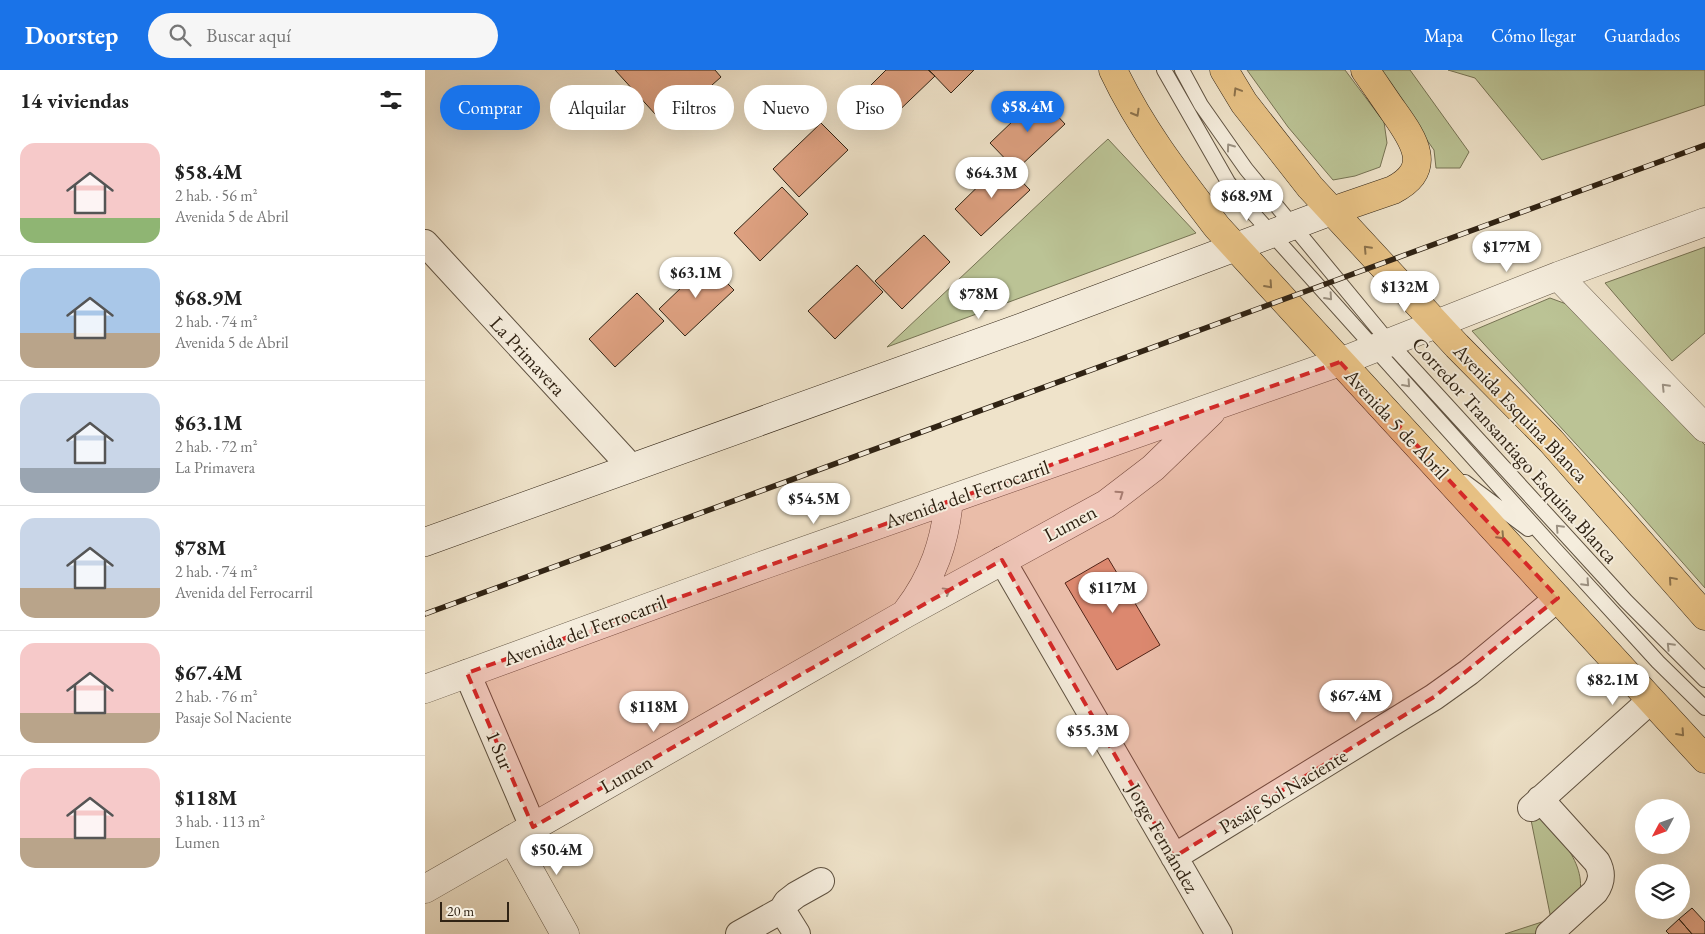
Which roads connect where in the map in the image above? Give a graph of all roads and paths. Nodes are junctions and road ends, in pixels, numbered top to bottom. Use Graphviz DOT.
graph roads {
  1 [pos="1113,70"];
  2 [pos="1164,70"];
  3 [pos="1182,70"];
  4 [pos="1224,70"];
  5 [pos="1365,70"];
  6 [pos="1332,211"];
  7 [pos="1705,222"];
  8 [pos="1283,230"];
  9 [pos="425,244"];
  10 [pos="1237,248"];
  11 [pos="1558,276"];
  12 [pos="1436,324"];
  13 [pos="1382,345"];
  14 [pos="1340,362"];
  15 [pos="1217,406"];
  16 [pos="1705,428"];
  17 [pos="1420,449"];
  18 [pos="631,468"];
  19 [pos="949,500"];
  20 [pos="425,542"];
  21 [pos="1553,547"];
  22 [pos="1002,560"];
  23 [pos="1558,598"];
  24 [pos="905,614"];
  25 [pos="1705,616"];
  26 [pos="467,674"];
  27 [pos="1705,680"];
  28 [pos="425,689"];
  29 [pos="1651,700"];
  30 [pos="1705,708"];
  31 [pos="1705,760"];
  32 [pos="523,833"];
  33 [pos="1174,857"];
  34 [pos="821,881"];
  35 [pos="425,889"];
  36 [pos="783,910"];
  37 [pos="565,934"];
  38 [pos="739,934"];
  39 [pos="797,934"];
  40 [pos="1219,934"];
  41 [pos="1549,934"];
  1 -- 10 [label="main road, Avenida 5 de Abril, one-way"];
  2 -- 8 [label="lane, Corredor Transantiago Esquina Blanca"];
  8 -- 3 [label="lane, Corredor Transantiago Esquina Blanca, one-way"];
  6 -- 4 [label="main road, Avenida Esquina Blanca, one-way"];
  5 -- 6 [label="main road"];
  6 -- 8 [label="street"];
  12 -- 6 [label="main road, Avenida Esquina Blanca, one-way"];
  7 -- 11 [label="street"];
  8 -- 10 [label="street"];
  8 -- 13 [label="lane, Corredor Transantiago Esquina Blanca"];
  8 -- 13 [label="lane, one-way"];
  9 -- 18 [label="street, La Primavera"];
  10 -- 14 [label="main road, Avenida 5 de Abril, one-way"];
  10 -- 18 [label="street"];
  11 -- 12 [label="street"];
  16 -- 11 [label="street, one-way"];
  12 -- 13 [label="street"];
  25 -- 12 [label="main road, Avenida Esquina Blanca, one-way"];
  13 -- 14 [label="street"];
  13 -- 21 [label="lane, one-way"];
  27 -- 13 [label="lane, Corredor Transantiago Esquina Blanca, one-way"];
  14 -- 15 [label="street, Avenida del Ferrocarril"];
  14 -- 17 [label="main road, Avenida 5 de Abril"];
  15 -- 19 [label="street, Avenida del Ferrocarril"];
  22 -- 15 [label="street, Lumen, one-way"];
  17 -- 21 [label="lane"];
  17 -- 23 [label="main road, Avenida 5 de Abril, one-way"];
  18 -- 20 [label="street"];
  19 -- 24 [label="street, Lumen"];
  19 -- 26 [label="street, Avenida del Ferrocarril"];
  21 -- 30 [label="lane, one-way"];
  24 -- 22 [label="street, Lumen, one-way"];
  22 -- 33 [label="street, Jorge Fernández"];
  23 -- 29 [label="main road, Avenida 5 de Abril"];
  23 -- 33 [label="street, Pasaje Sol Naciente"];
  24 -- 32 [label="street, Lumen"];
  26 -- 28 [label="street, Avenida del Ferrocarril"];
  26 -- 32 [label="street, 1 Sur"];
  29 -- 31 [label="main road, Avenida 5 de Abril, one-way"];
  29 -- 41 [label="street"];
  32 -- 35 [label="street, Lumen"];
  32 -- 37 [label="street, 1 Sur"];
  33 -- 40 [label="street, Jorge Fernández"];
  34 -- 36 [label="street"];
  36 -- 38 [label="street"];
  36 -- 39 [label="street"];
}
